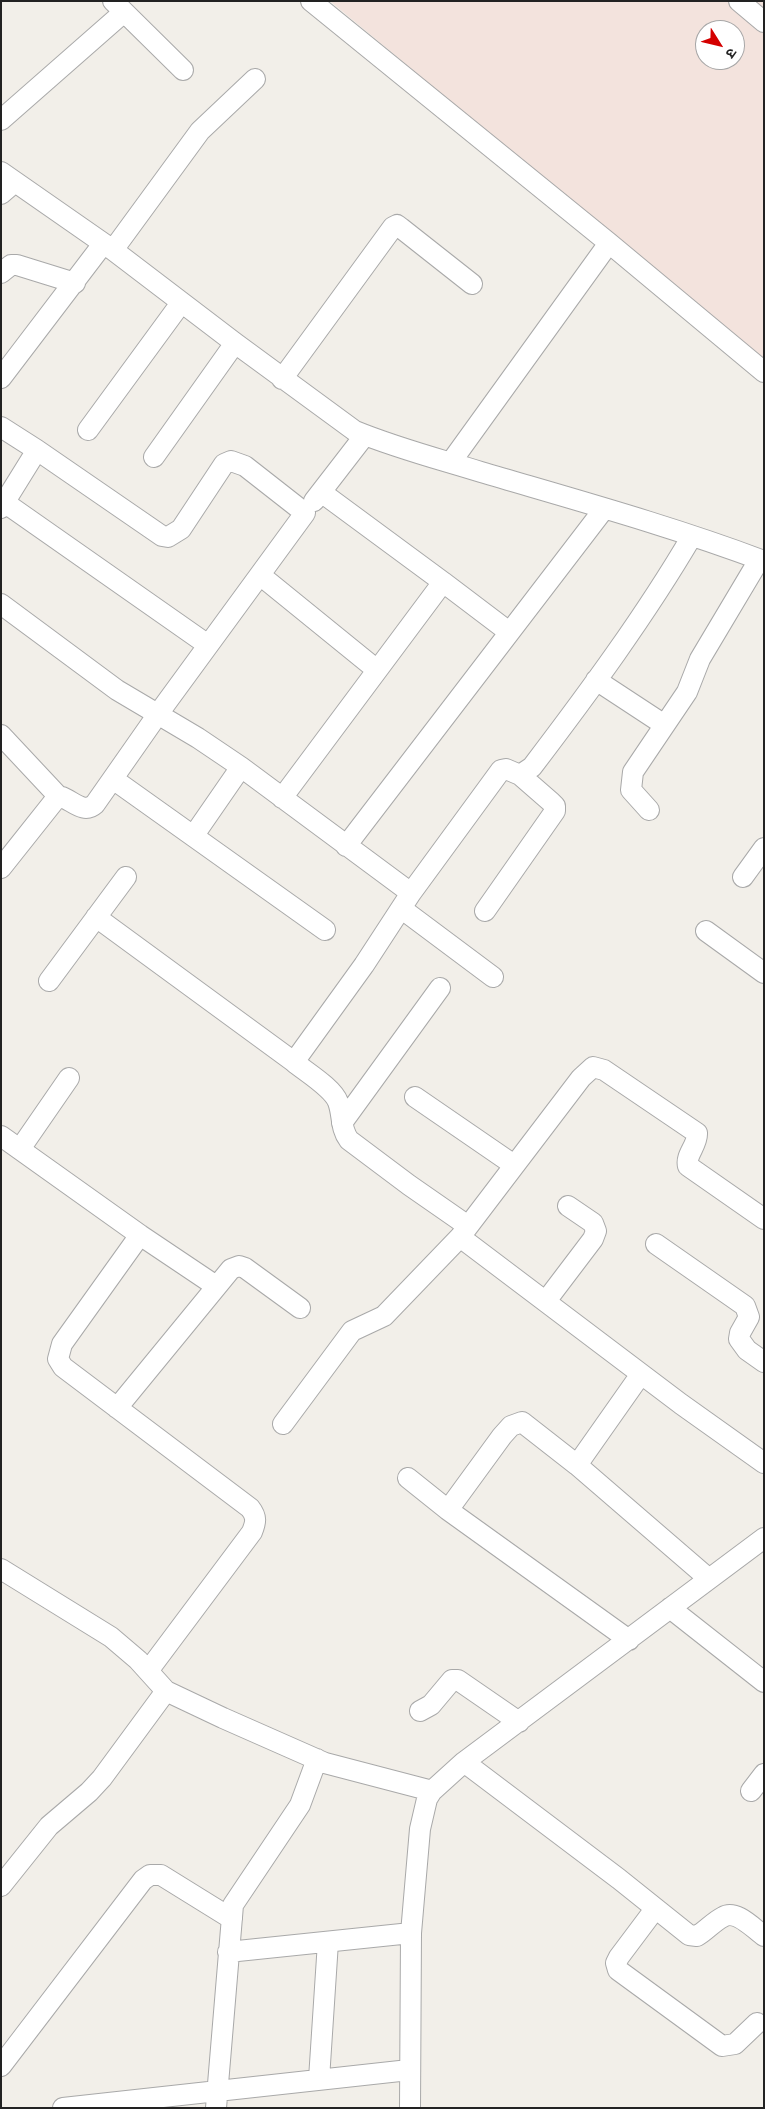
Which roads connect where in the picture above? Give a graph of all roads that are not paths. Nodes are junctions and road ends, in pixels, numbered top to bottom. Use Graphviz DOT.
graph roads {
  1 [pos="311,1"];
  2 [pos="739,1"];
  3 [pos="119,7"];
  4 [pos="764,22"];
  5 [pos="183,70"];
  6 [pos="255,79"];
  7 [pos="1,120"];
  8 [pos="6,183"];
  9 [pos="609,243"];
  10 [pos="108,247"];
  11 [pos="1,273"];
  12 [pos="75,283"];
  13 [pos="472,284"];
  14 [pos="181,303"];
  15 [pos="235,343"];
  16 [pos="764,372"];
  17 [pos="1,378"];
  18 [pos="282,379"];
  19 [pos="1,427"];
  20 [pos="88,430"];
  21 [pos="365,435"];
  22 [pos="37,450"];
  23 [pos="154,457"];
  24 [pos="451,462"];
  25 [pos="321,492"];
  26 [pos="2,504"];
  27 [pos="604,509"];
  28 [pos="305,513"];
  29 [pos="692,536"];
  30 [pos="762,560"];
  31 [pos="260,575"];
  32 [pos="443,582"];
  33 [pos="1,604"];
  34 [pos="508,632"];
  35 [pos="208,645"];
  36 [pos="376,670"];
  37 [pos="596,680"];
  38 [pos="158,714"];
  39 [pos="663,724"];
  40 [pos="1,735"];
  41 [pos="241,767"];
  42 [pos="520,775"];
  43 [pos="113,779"];
  44 [pos="60,798"];
  45 [pos="282,798"];
  46 [pos="649,810"];
  47 [pos="194,835"];
  48 [pos="346,846"];
  49 [pos="764,848"];
  50 [pos="5,855"];
  51 [pos="126,877"];
  52 [pos="743,877"];
  53 [pos="406,901"];
  54 [pos="485,911"];
  55 [pos="96,917"];
  56 [pos="325,930"];
  57 [pos="706,931"];
  58 [pos="764,973"];
  59 [pos="493,977"];
  60 [pos="50,981"];
  61 [pos="440,988"];
  62 [pos="294,1062"];
  63 [pos="69,1078"];
  64 [pos="415,1097"];
  65 [pos="342,1123"];
  66 [pos="1,1136"];
  67 [pos="20,1149"];
  68 [pos="514,1164"];
  69 [pos="568,1206"];
  70 [pos="764,1219"];
  71 [pos="464,1231"];
  72 [pos="140,1235"];
  73 [pos="656,1244"];
  74 [pos="216,1286"];
  75 [pos="546,1300"];
  76 [pos="300,1308"];
  77 [pos="764,1362"];
  78 [pos="641,1374"];
  79 [pos="118,1408"];
  80 [pos="283,1424"];
  81 [pos="764,1464"];
  82 [pos="577,1465"];
  83 [pos="408,1478"];
  84 [pos="448,1510"];
  85 [pos="764,1538"];
  86 [pos="1,1569"];
  87 [pos="708,1578"];
  88 [pos="670,1608"];
  89 [pos="629,1640"];
  90 [pos="148,1671"];
  91 [pos="764,1682"];
  92 [pos="166,1690"];
  93 [pos="420,1711"];
  94 [pos="519,1722"];
  95 [pos="317,1759"];
  96 [pos="464,1762"];
  97 [pos="764,1774"];
  98 [pos="432,1791"];
  99 [pos="751,1792"];
  100 [pos="1,1886"];
  101 [pos="655,1909"];
  102 [pos="232,1919"];
  103 [pos="412,1932"];
  104 [pos="764,1936"];
  105 [pos="328,1942"];
  106 [pos="228,1952"];
  107 [pos="757,2023"];
  108 [pos="1,2066"];
  109 [pos="409,2070"];
  110 [pos="319,2079"];
  111 [pos="217,2100"];
  112 [pos="134,2104"];
  113 [pos="63,2108"];
  114 [pos="410,2108"];
  1 -- 9 [label="street"];
  2 -- 4 [label="street"];
  3 -- 5 [label="street"];
  3 -- 7 [label="street"];
  6 -- 10 [label="street"];
  8 -- 10 [label="street"];
  9 -- 16 [label="street"];
  9 -- 24 [label="street"];
  10 -- 12 [label="street"];
  10 -- 14 [label="street"];
  11 -- 12 [label="street"];
  12 -- 17 [label="street"];
  13 -- 18 [label="street"];
  14 -- 15 [label="street"];
  14 -- 20 [label="street"];
  15 -- 18 [label="street"];
  15 -- 23 [label="street"];
  18 -- 21 [label="street"];
  19 -- 22 [label="street"];
  21 -- 24 [label="street"];
  21 -- 25 [label="street"];
  22 -- 26 [label="street"];
  22 -- 28 [label="street"];
  24 -- 27 [label="street"];
  25 -- 28 [label="street"];
  25 -- 32 [label="street"];
  26 -- 35 [label="street"];
  27 -- 29 [label="street"];
  27 -- 34 [label="street"];
  28 -- 31 [label="street"];
  29 -- 30 [label="street"];
  29 -- 37 [label="street"];
  30 -- 39 [label="street"];
  31 -- 35 [label="street"];
  31 -- 36 [label="street"];
  32 -- 34 [label="street"];
  32 -- 36 [label="street"];
  33 -- 38 [label="street"];
  34 -- 48 [label="street"];
  35 -- 38 [label="street"];
  36 -- 45 [label="street"];
  37 -- 39 [label="street"];
  37 -- 42 [label="street"];
  38 -- 41 [label="street"];
  38 -- 43 [label="street"];
  39 -- 46 [label="street"];
  40 -- 44 [label="street"];
  41 -- 45 [label="street"];
  41 -- 47 [label="street"];
  42 -- 53 [label="street"];
  42 -- 54 [label="street"];
  43 -- 44 [label="street"];
  43 -- 47 [label="street"];
  44 -- 50 [label="street"];
  45 -- 48 [label="street"];
  47 -- 56 [label="street"];
  48 -- 53 [label="street"];
  49 -- 52 [label="street"];
  51 -- 55 [label="street"];
  53 -- 59 [label="street"];
  53 -- 62 [label="street"];
  55 -- 60 [label="street"];
  55 -- 62 [label="street"];
  57 -- 58 [label="street"];
  61 -- 65 [label="street"];
  62 -- 65 [label="street"];
  63 -- 67 [label="street"];
  64 -- 68 [label="street"];
  65 -- 71 [label="street"];
  66 -- 67 [label="street"];
  67 -- 72 [label="street"];
  68 -- 70 [label="street"];
  68 -- 71 [label="street"];
  69 -- 75 [label="street"];
  71 -- 75 [label="street"];
  71 -- 80 [label="street"];
  72 -- 74 [label="street"];
  72 -- 79 [label="street"];
  73 -- 77 [label="street"];
  74 -- 76 [label="street"];
  74 -- 79 [label="street"];
  75 -- 78 [label="street"];
  78 -- 81 [label="street"];
  78 -- 82 [label="street"];
  79 -- 90 [label="street"];
  82 -- 84 [label="street"];
  82 -- 87 [label="street"];
  83 -- 84 [label="street"];
  84 -- 89 [label="street"];
  85 -- 87 [label="street"];
  86 -- 90 [label="street"];
  87 -- 88 [label="street"];
  88 -- 89 [label="street"];
  88 -- 91 [label="street"];
  89 -- 94 [label="street"];
  90 -- 92 [label="street"];
  92 -- 95 [label="street"];
  92 -- 100 [label="street"];
  93 -- 94 [label="street"];
  94 -- 96 [label="street"];
  95 -- 98 [label="street"];
  95 -- 102 [label="street"];
  96 -- 98 [label="street"];
  96 -- 101 [label="street"];
  97 -- 99 [label="street"];
  98 -- 103 [label="street"];
  101 -- 104 [label="street"];
  101 -- 107 [label="street"];
  102 -- 106 [label="street"];
  102 -- 108 [label="street"];
  103 -- 105 [label="street"];
  103 -- 109 [label="street"];
  105 -- 106 [label="street"];
  105 -- 110 [label="street"];
  106 -- 111 [label="street"];
  109 -- 110 [label="street"];
  109 -- 114 [label="street"];
  110 -- 111 [label="street"];
  111 -- 112 [label="street"];
  112 -- 113 [label="street"];
}
